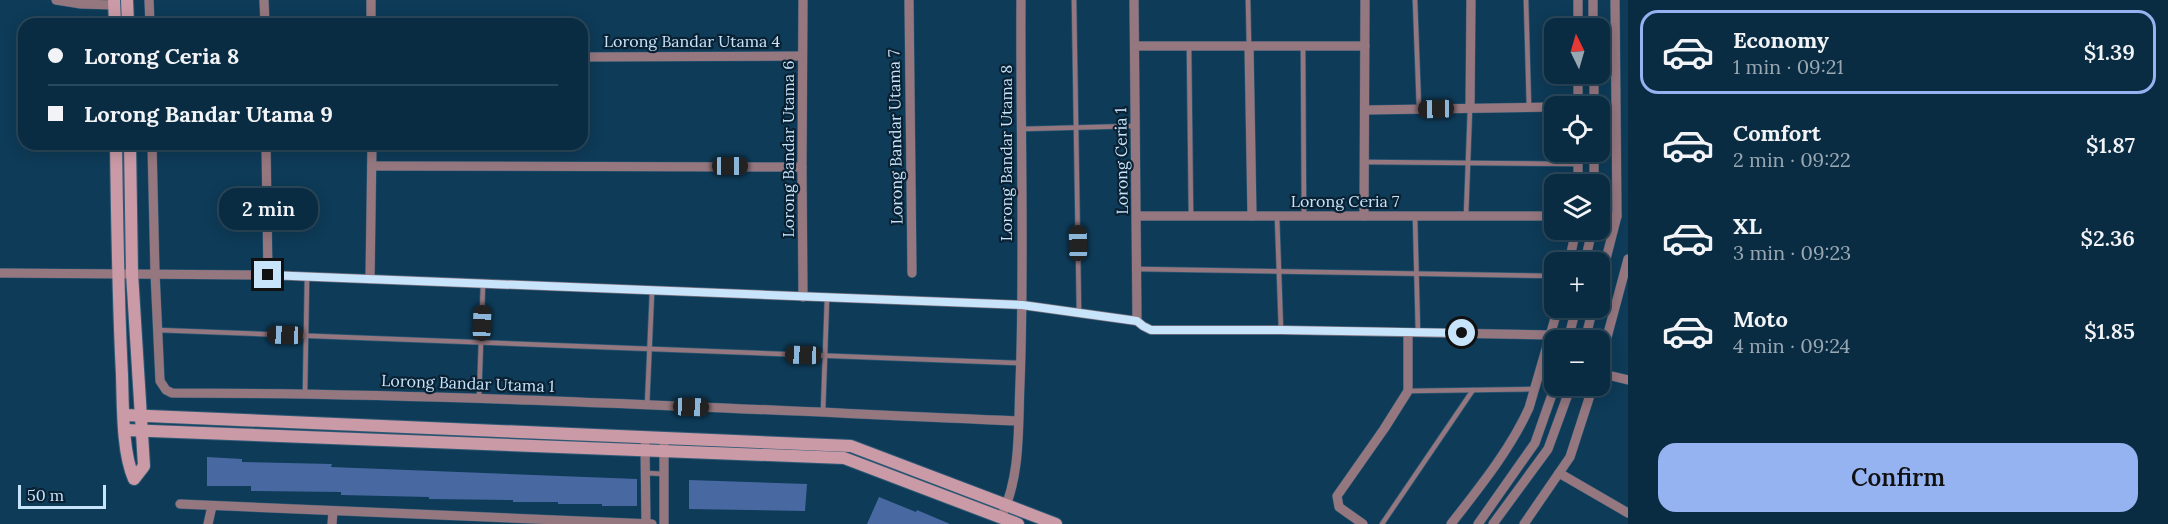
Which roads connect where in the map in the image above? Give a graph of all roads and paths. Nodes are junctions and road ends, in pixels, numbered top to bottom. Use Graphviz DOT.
graph roads {
  1 [pos="56,0"];
  2 [pos="128,0"];
  3 [pos="149,0"];
  4 [pos="264,0"];
  5 [pos="371,0"];
  6 [pos="803,0"];
  7 [pos="909,0"];
  8 [pos="1021,0"];
  9 [pos="1074,0"];
  10 [pos="1134,0"];
  11 [pos="1248,0"];
  12 [pos="1365,0"];
  13 [pos="1415,0"];
  14 [pos="1471,0"];
  15 [pos="1526,0"];
  16 [pos="1578,0"];
  17 [pos="1593,0"];
  18 [pos="1615,0"];
  19 [pos="114,3"];
  20 [pos="115,18"];
  21 [pos="128,18"];
  22 [pos="150,18"];
  23 [pos="265,18"];
  24 [pos="372,18"];
  25 [pos="1578,18"];
  26 [pos="1593,18"];
  27 [pos="1135,46"];
  28 [pos="1189,46"];
  29 [pos="1250,46"];
  30 [pos="1303,46"];
  31 [pos="1365,46"];
  32 [pos="802,56"];
  33 [pos="588,57"];
  34 [pos="1529,107"];
  35 [pos="1544,107"];
  36 [pos="1470,108"];
  37 [pos="1419,109"];
  38 [pos="1365,110"];
  39 [pos="1135,126"];
  40 [pos="1076,128"];
  41 [pos="1020,129"];
  42 [pos="116,150"];
  43 [pos="130,150"];
  44 [pos="152,150"];
  45 [pos="266,150"];
  46 [pos="372,150"];
  47 [pos="1365,162"];
  48 [pos="1468,163"];
  49 [pos="1578,164"];
  50 [pos="372,166"];
  51 [pos="802,166"];
  52 [pos="1578,174"];
  53 [pos="1137,216"];
  54 [pos="1191,216"];
  55 [pos="1252,216"];
  56 [pos="1277,216"];
  57 [pos="1304,216"];
  58 [pos="1364,216"];
  59 [pos="1415,216"];
  60 [pos="1544,216"];
  61 [pos="1610,216"];
  62 [pos="1617,216"];
  63 [pos="1466,217"];
  64 [pos="1608,252"];
  65 [pos="1627,266"];
  66 [pos="1137,268"];
  67 [pos="1279,271"];
  68 [pos="0,273"];
  69 [pos="117,273"];
  70 [pos="132,273"];
  71 [pos="155,273"];
  72 [pos="912,273"];
  73 [pos="1416,273"];
  74 [pos="268,275"];
  75 [pos="1544,276"];
  76 [pos="307,277"];
  77 [pos="370,279"];
  78 [pos="483,284"];
  79 [pos="652,292"];
  80 [pos="803,297"];
  81 [pos="827,298"];
  82 [pos="1022,305"];
  83 [pos="1079,313"];
  84 [pos="1137,321"];
  85 [pos="157,330"];
  86 [pos="1281,330"];
  87 [pos="1609,330"];
  88 [pos="1413,333"];
  89 [pos="1544,335"];
  90 [pos="306,336"];
  91 [pos="481,342"];
  92 [pos="649,349"];
  93 [pos="825,356"];
  94 [pos="1544,359"];
  95 [pos="1020,363"];
  96 [pos="1610,376"];
  97 [pos="1628,380"];
  98 [pos="1535,389"];
  99 [pos="1473,390"];
  100 [pos="1408,392"];
  101 [pos="305,393"];
  102 [pos="1551,396"];
  103 [pos="1567,396"];
  104 [pos="1590,396"];
  105 [pos="479,398"];
  106 [pos="647,406"];
  107 [pos="823,412"];
  108 [pos="124,415"];
  109 [pos="141,415"];
  110 [pos="1018,421"];
  111 [pos="125,430"];
  112 [pos="143,430"];
  113 [pos="645,437"];
  114 [pos="664,444"];
  115 [pos="645,450"];
  116 [pos="646,473"];
  117 [pos="1559,473"];
  118 [pos="664,474"];
  119 [pos="1499,494"];
  120 [pos="1508,503"];
  121 [pos="180,504"];
  122 [pos="1007,505"];
  123 [pos="212,506"];
  124 [pos="333,511"];
  125 [pos="1628,513"];
  126 [pos="1001,517"];
  127 [pos="208,524"];
  128 [pos="332,524"];
  129 [pos="646,524"];
  130 [pos="652,524"];
  131 [pos="664,524"];
  132 [pos="1018,524"];
  133 [pos="1056,524"];
  134 [pos="1363,524"];
  135 [pos="1382,524"];
  136 [pos="1451,524"];
  137 [pos="1478,524"];
  138 [pos="1493,524"];
  139 [pos="1524,524"];
  1 -- 19 [label="street"];
  2 -- 21 [label="street"];
  3 -- 22 [label="street"];
  4 -- 23 [label="street"];
  5 -- 24 [label="street"];
  6 -- 32 [label="street, Lorong Bandar Utama 6"];
  7 -- 72 [label="street, Lorong Bandar Utama 7"];
  8 -- 41 [label="street, Lorong Bandar Utama 8"];
  9 -- 40 [label="lane"];
  10 -- 27 [label="street, Lorong Ceria 1"];
  11 -- 29 [label="lane"];
  12 -- 31 [label="street"];
  13 -- 37 [label="lane"];
  14 -- 36 [label="street"];
  15 -- 34 [label="lane"];
  16 -- 25 [label="street"];
  17 -- 26 [label="street"];
  18 -- 62 [label="street"];
  19 -- 20 [label="street"];
  27 -- 28 [label="street"];
  27 -- 39 [label="street, Lorong Ceria 1"];
  28 -- 29 [label="street"];
  28 -- 54 [label="lane"];
  29 -- 30 [label="street"];
  29 -- 55 [label="street"];
  30 -- 31 [label="street"];
  30 -- 57 [label="lane"];
  31 -- 38 [label="street"];
  32 -- 33 [label="street, Lorong Bandar Utama 4"];
  32 -- 51 [label="street, Lorong Bandar Utama 6"];
  34 -- 35 [label="street"];
  34 -- 36 [label="street"];
  36 -- 37 [label="street"];
  36 -- 48 [label="lane"];
  37 -- 38 [label="street"];
  38 -- 47 [label="street"];
  39 -- 40 [label="lane"];
  39 -- 53 [label="street, Lorong Ceria 1"];
  40 -- 41 [label="lane"];
  40 -- 83 [label="lane"];
  41 -- 82 [label="street, Lorong Bandar Utama 8"];
  42 -- 69 [label="street"];
  43 -- 70 [label="street"];
  44 -- 71 [label="street, Lorong Bandar Utama 1"];
  45 -- 74 [label="street"];
  46 -- 50 [label="street"];
  47 -- 48 [label="lane"];
  47 -- 58 [label="street"];
  48 -- 49 [label="lane"];
  48 -- 63 [label="lane"];
  49 -- 52 [label="street"];
  50 -- 51 [label="street"];
  50 -- 77 [label="street"];
  51 -- 80 [label="street, Lorong Bandar Utama 6"];
  53 -- 54 [label="street, Lorong Ceria 7"];
  53 -- 66 [label="street, Lorong Ceria 1"];
  54 -- 55 [label="street, Lorong Ceria 7"];
  55 -- 56 [label="street, Lorong Ceria 7"];
  56 -- 57 [label="street, Lorong Ceria 7"];
  56 -- 67 [label="lane"];
  57 -- 58 [label="street, Lorong Ceria 7"];
  58 -- 59 [label="street, Lorong Ceria 7"];
  59 -- 63 [label="street, Lorong Ceria 7"];
  59 -- 73 [label="lane"];
  60 -- 63 [label="street, Lorong Ceria 7"];
  61 -- 62 [label="street"];
  62 -- 64 [label="street"];
  65 -- 87 [label="street"];
  66 -- 67 [label="lane"];
  66 -- 84 [label="street, Lorong Ceria 1"];
  67 -- 73 [label="lane"];
  67 -- 86 [label="lane"];
  68 -- 69 [label="street"];
  69 -- 70 [label="street"];
  69 -- 108 [label="street"];
  70 -- 71 [label="street"];
  70 -- 109 [label="street"];
  71 -- 74 [label="street"];
  71 -- 85 [label="street, Lorong Bandar Utama 1"];
  73 -- 75 [label="lane"];
  73 -- 88 [label="lane"];
  74 -- 76 [label="street"];
  76 -- 77 [label="street"];
  76 -- 90 [label="lane"];
  77 -- 78 [label="street"];
  78 -- 79 [label="street"];
  78 -- 91 [label="lane"];
  79 -- 80 [label="street"];
  79 -- 92 [label="lane"];
  80 -- 81 [label="street"];
  81 -- 82 [label="street"];
  81 -- 93 [label="lane"];
  82 -- 83 [label="street"];
  82 -- 95 [label="street, Lorong Bandar Utama 8"];
  83 -- 84 [label="street"];
  84 -- 86 [label="street"];
  85 -- 90 [label="lane"];
  85 -- 101 [label="street, Lorong Bandar Utama 1"];
  86 -- 88 [label="street"];
  88 -- 89 [label="street"];
  88 -- 100 [label="street"];
  90 -- 91 [label="lane"];
  90 -- 101 [label="lane"];
  91 -- 92 [label="lane"];
  91 -- 105 [label="lane"];
  92 -- 93 [label="lane"];
  92 -- 106 [label="lane"];
  93 -- 95 [label="lane"];
  93 -- 107 [label="lane"];
  94 -- 98 [label="street"];
  95 -- 110 [label="street, Lorong Bandar Utama 8"];
  96 -- 97 [label="street"];
  98 -- 99 [label="lane"];
  98 -- 136 [label="street"];
  99 -- 100 [label="lane"];
  99 -- 135 [label="lane"];
  100 -- 134 [label="street"];
  101 -- 105 [label="street, Lorong Bandar Utama 1"];
  102 -- 119 [label="street"];
  103 -- 120 [label="street"];
  104 -- 117 [label="street"];
  105 -- 106 [label="street, Lorong Bandar Utama 1"];
  106 -- 107 [label="street, Lorong Bandar Utama 1"];
  107 -- 110 [label="street, Lorong Bandar Utama 1"];
  108 -- 109 [label="street"];
  108 -- 111 [label="street"];
  109 -- 112 [label="street"];
  109 -- 113 [label="street"];
  110 -- 122 [label="street, Lorong Bandar Utama 8"];
  111 -- 112 [label="street"];
  111 -- 112 [label="street"];
  112 -- 115 [label="street"];
  113 -- 114 [label="street"];
  113 -- 115 [label="street"];
  114 -- 115 [label="street"];
  114 -- 118 [label="street"];
  114 -- 122 [label="street"];
  114 -- 126 [label="street"];
  115 -- 116 [label="street"];
  116 -- 118 [label="lane"];
  116 -- 129 [label="street"];
  117 -- 125 [label="street"];
  117 -- 139 [label="street"];
  118 -- 131 [label="street"];
  119 -- 120 [label="street"];
  119 -- 137 [label="street"];
  120 -- 138 [label="street"];
  121 -- 123 [label="street"];
  122 -- 126 [label="street, Lorong Bandar Utama 8"];
  122 -- 133 [label="street"];
  123 -- 124 [label="street"];
  123 -- 127 [label="street"];
  124 -- 128 [label="street"];
  124 -- 129 [label="street"];
  126 -- 132 [label="street"];
  129 -- 130 [label="street"];
}
